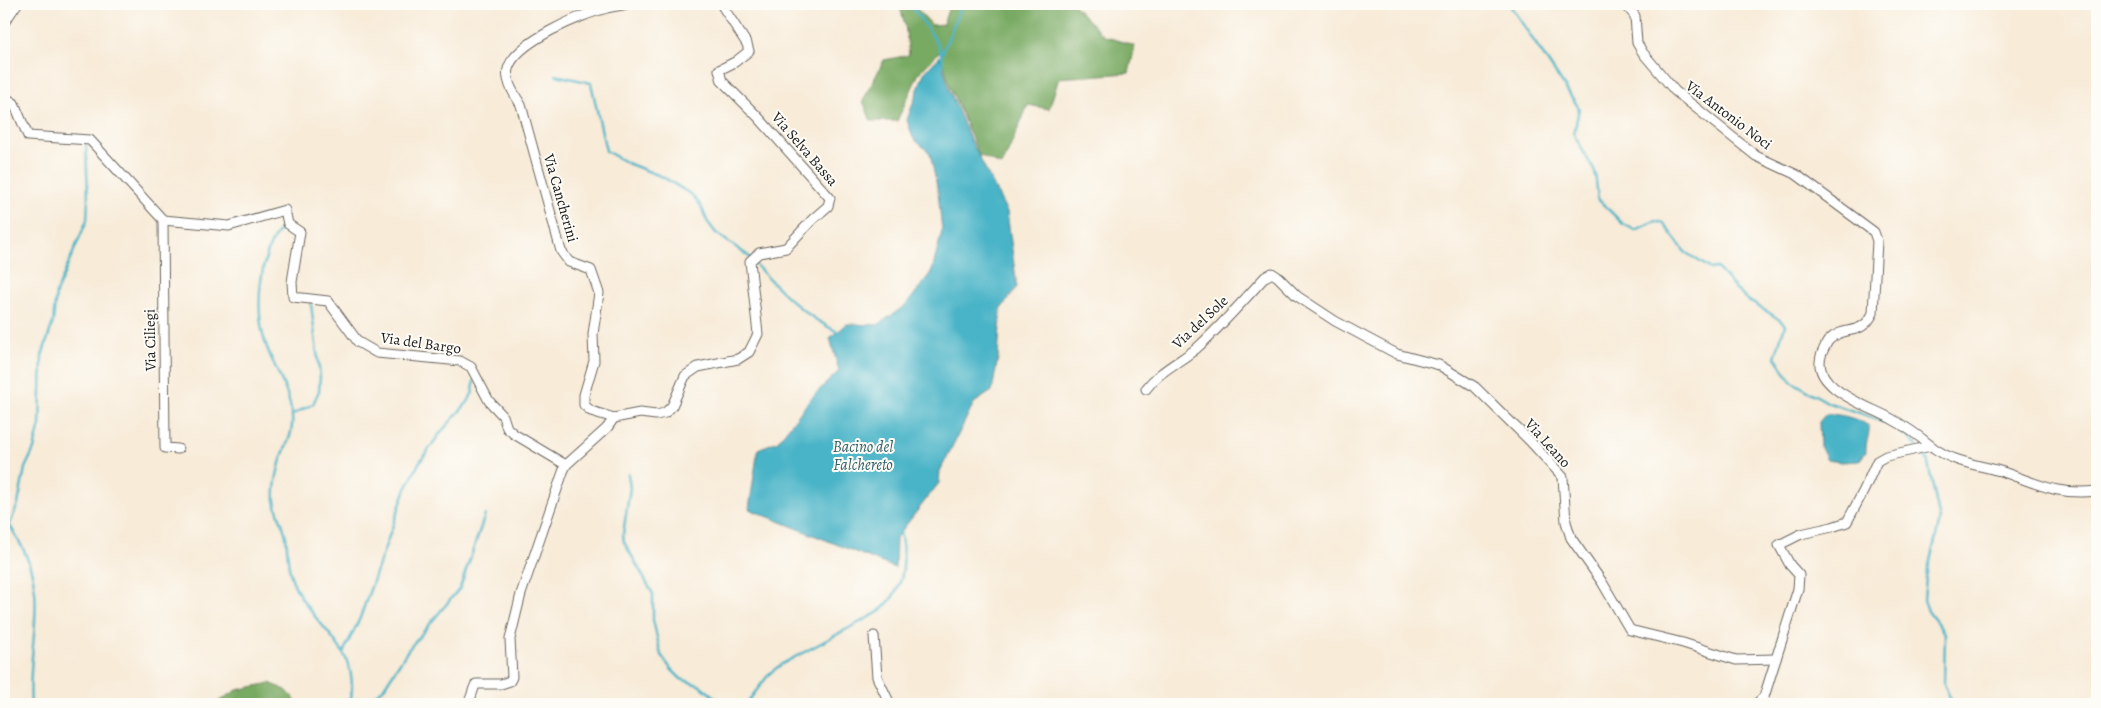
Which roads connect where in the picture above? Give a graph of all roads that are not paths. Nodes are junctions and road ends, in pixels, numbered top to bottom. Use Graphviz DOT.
graph roads {
  1 [pos="17,4"];
  2 [pos="626,4"];
  3 [pos="721,4"];
  4 [pos="1625,4"];
  5 [pos="4,23"];
  6 [pos="4,97"];
  7 [pos="163,220"];
  8 [pos="1272,274"];
  9 [pos="1146,389"];
  10 [pos="614,418"];
  11 [pos="1931,446"];
  12 [pos="178,449"];
  13 [pos="566,465"];
  14 [pos="2097,491"];
  15 [pos="874,636"];
  16 [pos="1776,658"];
  17 [pos="1765,700"];
  18 [pos="467,704"];
  19 [pos="890,704"];
  20 [pos="1756,704"];
  1 -- 5 [label="street"];
  2 -- 10 [label="street, Via Cancherini"];
  3 -- 10 [label="street, Via Selva Bassa"];
  4 -- 11 [label="street, Via Antonio Noci"];
  6 -- 7 [label="street"];
  7 -- 12 [label="street, Via Ciliegi"];
  7 -- 13 [label="street, Via del Bargo"];
  8 -- 9 [label="street, Via del Sole"];
  8 -- 16 [label="street, Via Leano"];
  10 -- 13 [label="street"];
  11 -- 14 [label="street"];
  11 -- 16 [label="street"];
  13 -- 18 [label="street"];
  15 -- 19 [label="street"];
  16 -- 17 [label="street"];
  17 -- 20 [label="street"];
}
